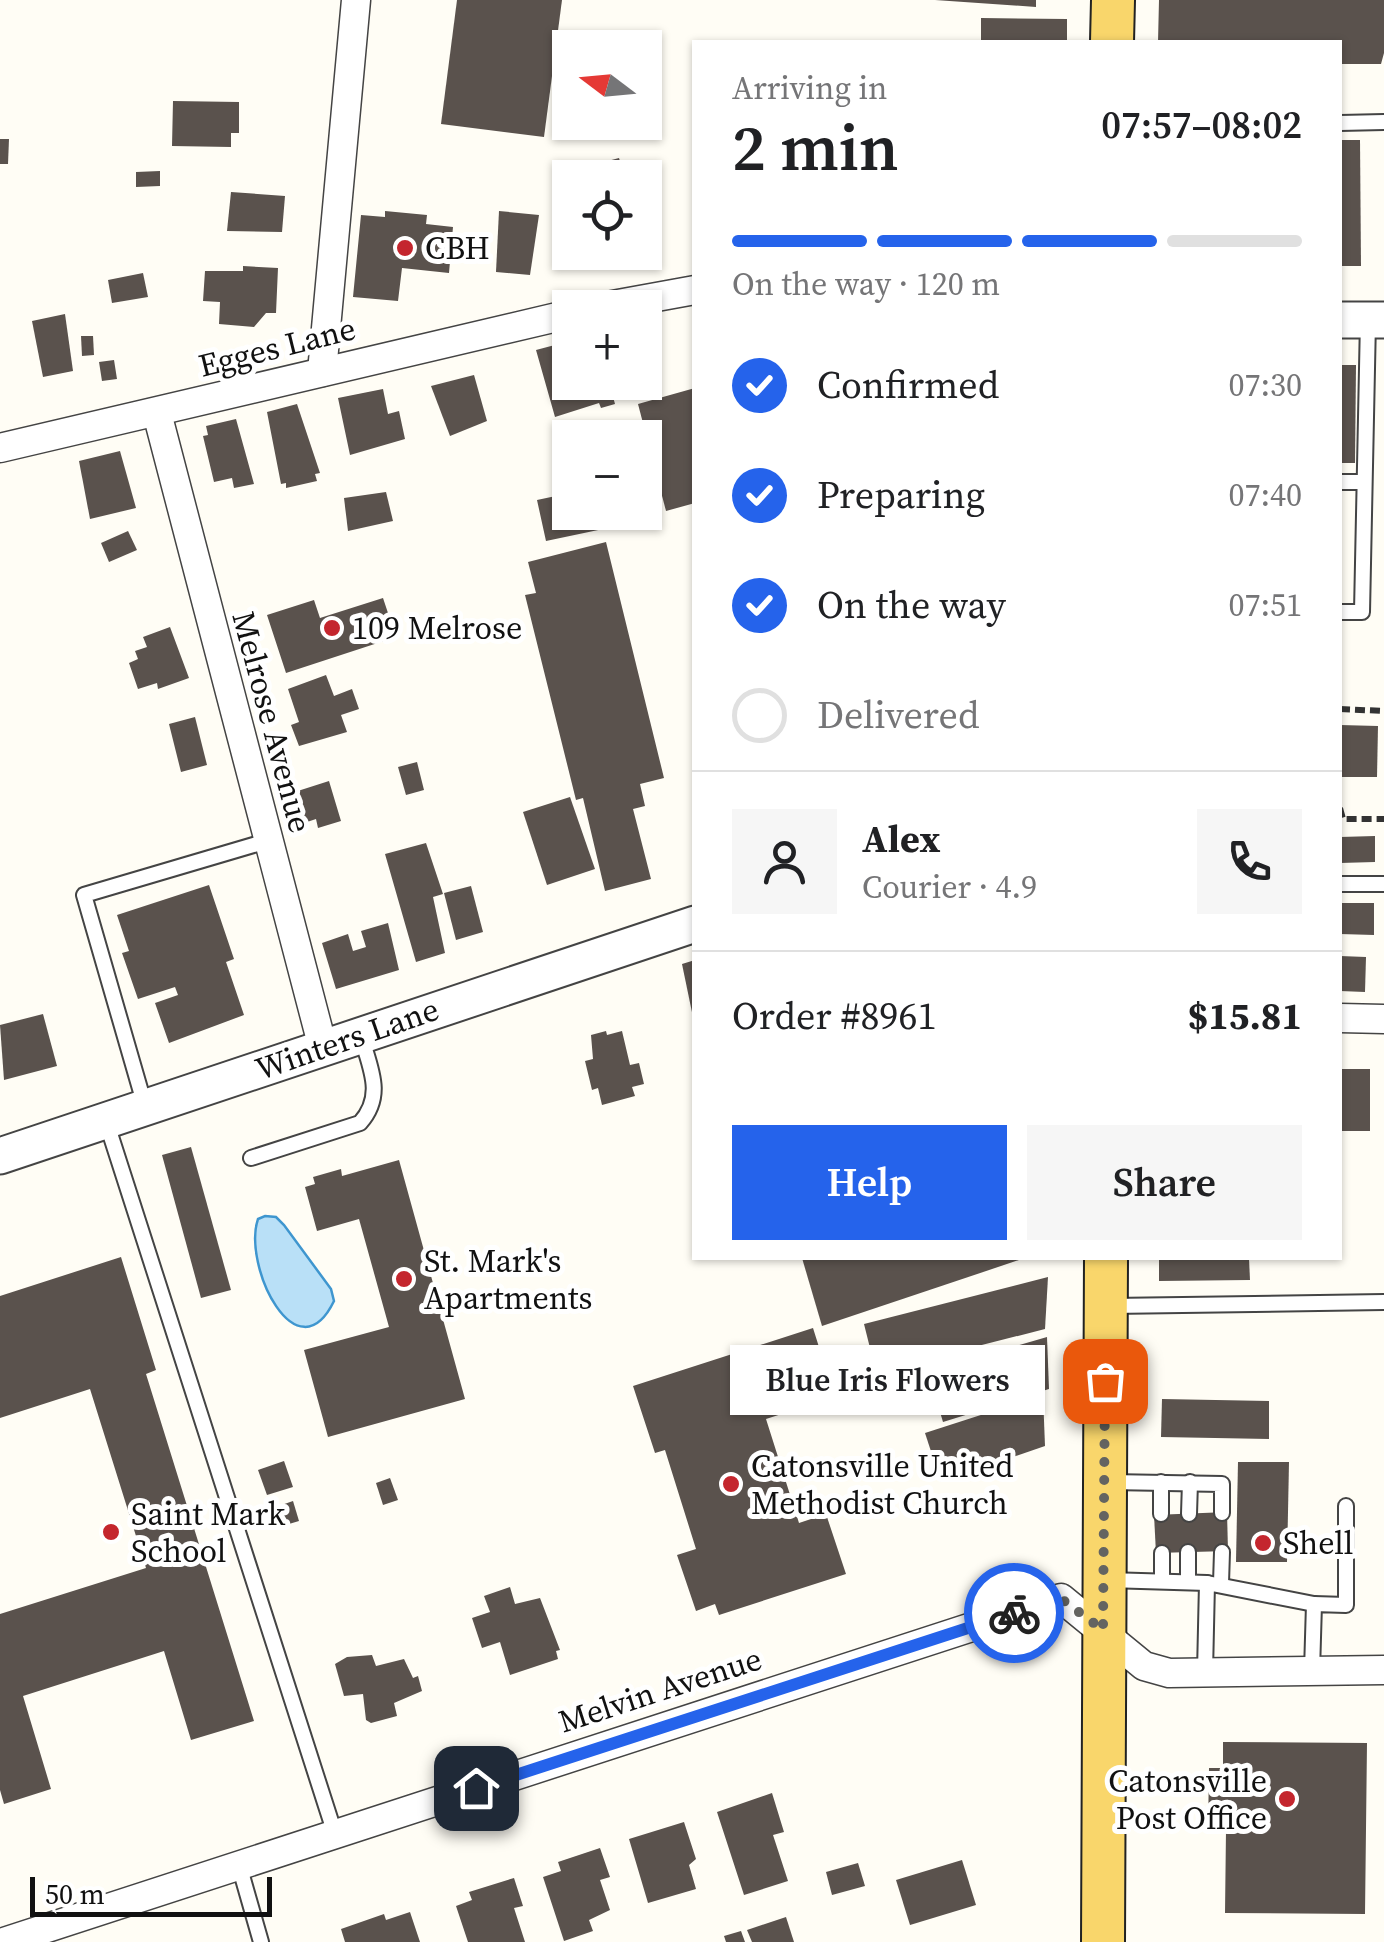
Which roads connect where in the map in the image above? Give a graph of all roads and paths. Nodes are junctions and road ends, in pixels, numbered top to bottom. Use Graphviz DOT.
graph roads {
  1 [pos="356,0"];
  2 [pos="1113,0"];
  3 [pos="1112,40"];
  4 [pos="1342,122"];
  5 [pos="1384,122"];
  6 [pos="692,291"];
  7 [pos="662,296"];
  8 [pos="552,318"];
  9 [pos="1364,320"];
  10 [pos="322,372"];
  11 [pos="157,412"];
  12 [pos="0,448"];
  13 [pos="1342,482"];
  14 [pos="1364,482"];
  15 [pos="1342,612"];
  16 [pos="1342,709"];
  17 [pos="1384,710"];
  18 [pos="1342,815"];
  19 [pos="1384,819"];
  20 [pos="267,841"];
  21 [pos="1342,884"];
  22 [pos="1384,884"];
  23 [pos="692,925"];
  24 [pos="1342,1018"];
  25 [pos="1384,1019"];
  26 [pos="361,1036"];
  27 [pos="323,1048"];
  28 [pos="145,1106"];
  29 [pos="106,1120"];
  30 [pos="0,1156"];
  31 [pos="252,1158"];
  32 [pos="1106,1260"];
  33 [pos="1384,1302"];
  34 [pos="1105,1306"];
  35 [pos="1104,1482"];
  36 [pos="1161,1482"];
  37 [pos="1190,1482"];
  38 [pos="1346,1506"];
  39 [pos="1222,1513"];
  40 [pos="1161,1514"];
  41 [pos="1189,1514"];
  42 [pos="1188,1552"];
  43 [pos="1222,1552"];
  44 [pos="1162,1554"];
  45 [pos="1104,1580"];
  46 [pos="1162,1581"];
  47 [pos="1188,1582"];
  48 [pos="1214,1583"];
  49 [pos="1314,1604"];
  50 [pos="1103,1630"];
  51 [pos="1384,1670"];
  52 [pos="1312,1671"];
  53 [pos="1205,1672"];
  54 [pos="335,1834"];
  55 [pos="239,1865"];
  56 [pos="4,1942"];
  57 [pos="261,1942"];
  58 [pos="1103,1942"];
  1 -- 10 [label="street"];
  2 -- 3 [label="main road"];
  4 -- 5 [label="lane"];
  6 -- 7 [label="street"];
  8 -- 10 [label="street, Egges Lane"];
  9 -- 14 [label="lane"];
  10 -- 11 [label="street, Egges Lane"];
  11 -- 12 [label="street, Egges Lane"];
  11 -- 20 [label="street, Melrose Avenue"];
  13 -- 14 [label="lane"];
  14 -- 15 [label="lane"];
  16 -- 17 [label="path"];
  18 -- 19 [label="path"];
  20 -- 27 [label="street, Melrose Avenue"];
  20 -- 28 [label="lane"];
  21 -- 22 [label="lane"];
  23 -- 26 [label="street, Winters Lane"];
  24 -- 25 [label="street"];
  26 -- 27 [label="street, Winters Lane"];
  26 -- 31 [label="lane"];
  27 -- 28 [label="street, Winters Lane"];
  28 -- 29 [label="street, Winters Lane"];
  29 -- 30 [label="street, Winters Lane"];
  29 -- 54 [label="lane"];
  32 -- 34 [label="main road"];
  33 -- 34 [label="lane"];
  34 -- 35 [label="main road"];
  35 -- 36 [label="lane"];
  35 -- 45 [label="main road"];
  36 -- 37 [label="lane"];
  36 -- 40 [label="lane"];
  37 -- 39 [label="lane"];
  37 -- 41 [label="lane"];
  38 -- 49 [label="lane"];
  42 -- 47 [label="lane"];
  43 -- 48 [label="lane"];
  44 -- 46 [label="lane"];
  45 -- 46 [label="lane"];
  45 -- 50 [label="main road"];
  46 -- 47 [label="lane"];
  47 -- 48 [label="lane"];
  48 -- 49 [label="lane"];
  48 -- 53 [label="lane"];
  49 -- 52 [label="lane"];
  50 -- 53 [label="street"];
  50 -- 54 [label="street, Melvin Avenue"];
  50 -- 58 [label="main road"];
  51 -- 52 [label="street"];
  52 -- 53 [label="street"];
  54 -- 55 [label="street, Melvin Avenue"];
  55 -- 56 [label="street, Melvin Avenue"];
  55 -- 57 [label="lane"];
}
